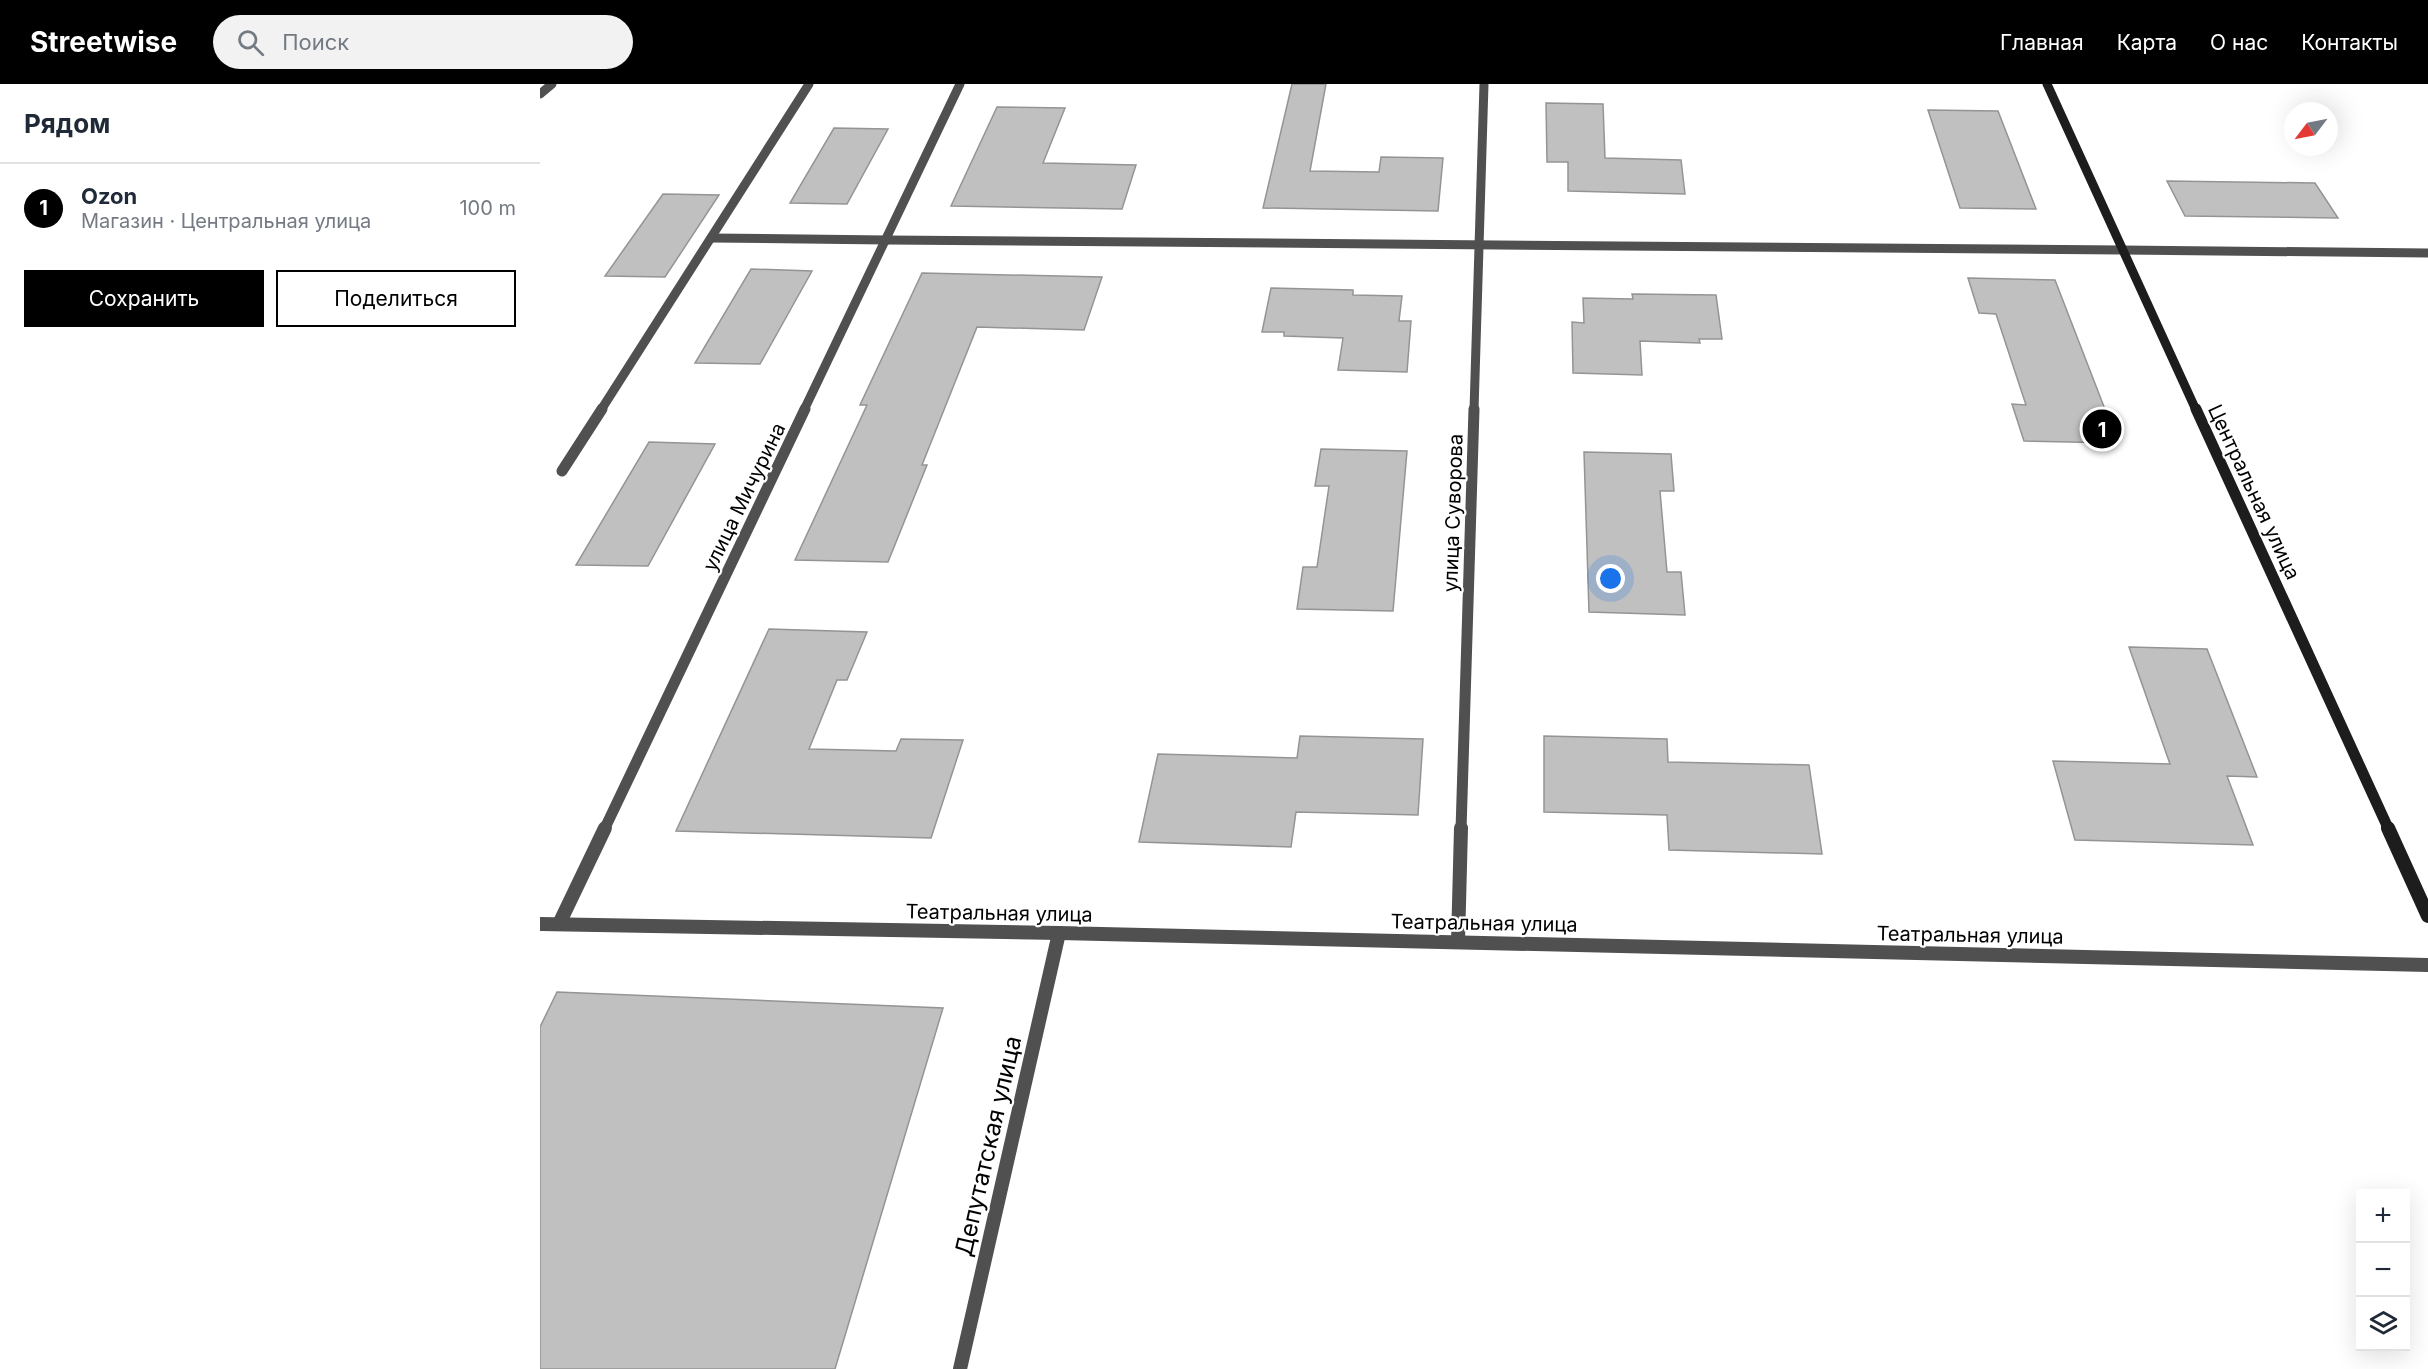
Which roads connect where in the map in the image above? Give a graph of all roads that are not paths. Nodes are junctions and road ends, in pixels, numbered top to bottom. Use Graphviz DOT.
graph roads {
  1 [pos="552,84"];
  2 [pos="809,84"];
  3 [pos="960,84"];
  4 [pos="1484,84"];
  5 [pos="2047,84"];
  6 [pos="540,94"];
  7 [pos="711,238"];
  8 [pos="887,240"];
  9 [pos="1479,244"];
  10 [pos="2122,250"];
  11 [pos="2428,253"];
  12 [pos="562,471"];
  13 [pos="2428,916"];
  14 [pos="540,924"];
  15 [pos="559,924"];
  16 [pos="1059,933"];
  17 [pos="1458,942"];
  18 [pos="2428,965"];
  19 [pos="960,1369"];
  1 -- 6 [label="street"];
  2 -- 7 [label="street"];
  3 -- 8 [label="street, улица Мичурина"];
  4 -- 9 [label="street, улица Суворова"];
  5 -- 10 [label="main road, Центральная улица"];
  7 -- 8 [label="street"];
  7 -- 12 [label="street"];
  8 -- 9 [label="street"];
  8 -- 15 [label="street, улица Мичурина"];
  9 -- 10 [label="street"];
  9 -- 17 [label="street, улица Суворова"];
  10 -- 11 [label="street"];
  10 -- 13 [label="main road, Центральная улица"];
  14 -- 15 [label="street, Театральная улица"];
  15 -- 16 [label="street, Театральная улица"];
  16 -- 17 [label="street, Театральная улица"];
  16 -- 19 [label="street, Депутатская улица"];
  17 -- 18 [label="street, Театральная улица"];
}
